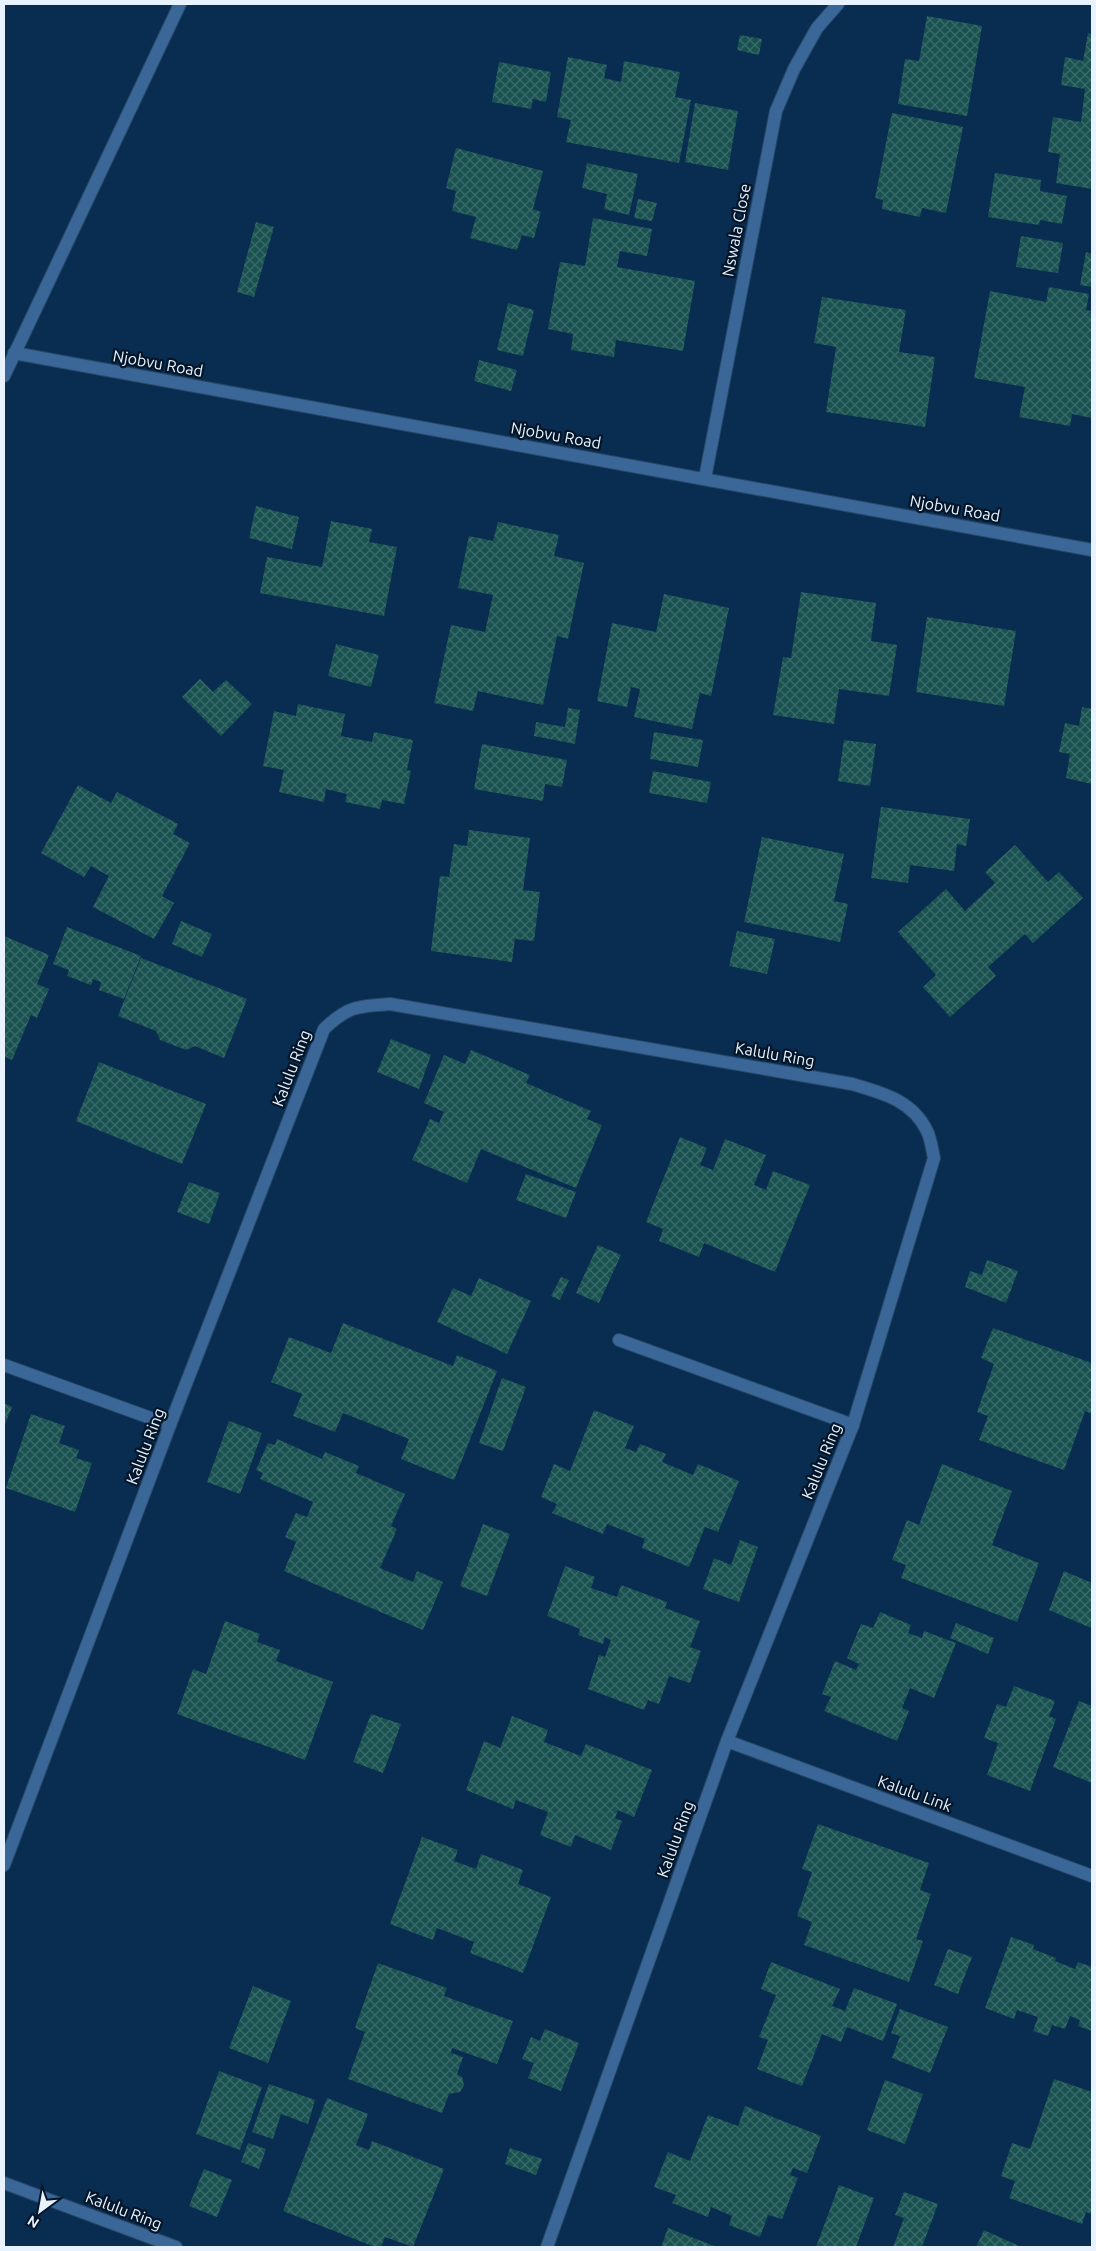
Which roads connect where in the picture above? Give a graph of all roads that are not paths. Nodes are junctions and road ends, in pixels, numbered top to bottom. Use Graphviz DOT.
graph roads {
  1 [pos="180,4"];
  2 [pos="838,4"];
  3 [pos="14,353"];
  4 [pos="4,376"];
  5 [pos="705,478"];
  6 [pos="1092,550"];
  7 [pos="619,1340"];
  8 [pos="4,1365"];
  9 [pos="170,1425"];
  10 [pos="853,1425"];
  11 [pos="727,1742"];
  12 [pos="4,1866"];
  13 [pos="1092,1876"];
  14 [pos="4,2183"];
  15 [pos="176,2247"];
  16 [pos="547,2247"];
  1 -- 3 [label="street"];
  2 -- 5 [label="street, Nswala Close"];
  3 -- 4 [label="street"];
  3 -- 5 [label="street, Njobvu Road"];
  5 -- 6 [label="street, Njobvu Road"];
  7 -- 10 [label="street"];
  8 -- 9 [label="street"];
  9 -- 10 [label="street, Kalulu Ring"];
  9 -- 12 [label="street, Kalulu Ring"];
  10 -- 11 [label="street, Kalulu Ring"];
  11 -- 13 [label="street, Kalulu Link"];
  11 -- 16 [label="street, Kalulu Ring"];
  14 -- 15 [label="street, Kalulu Ring"];
}
